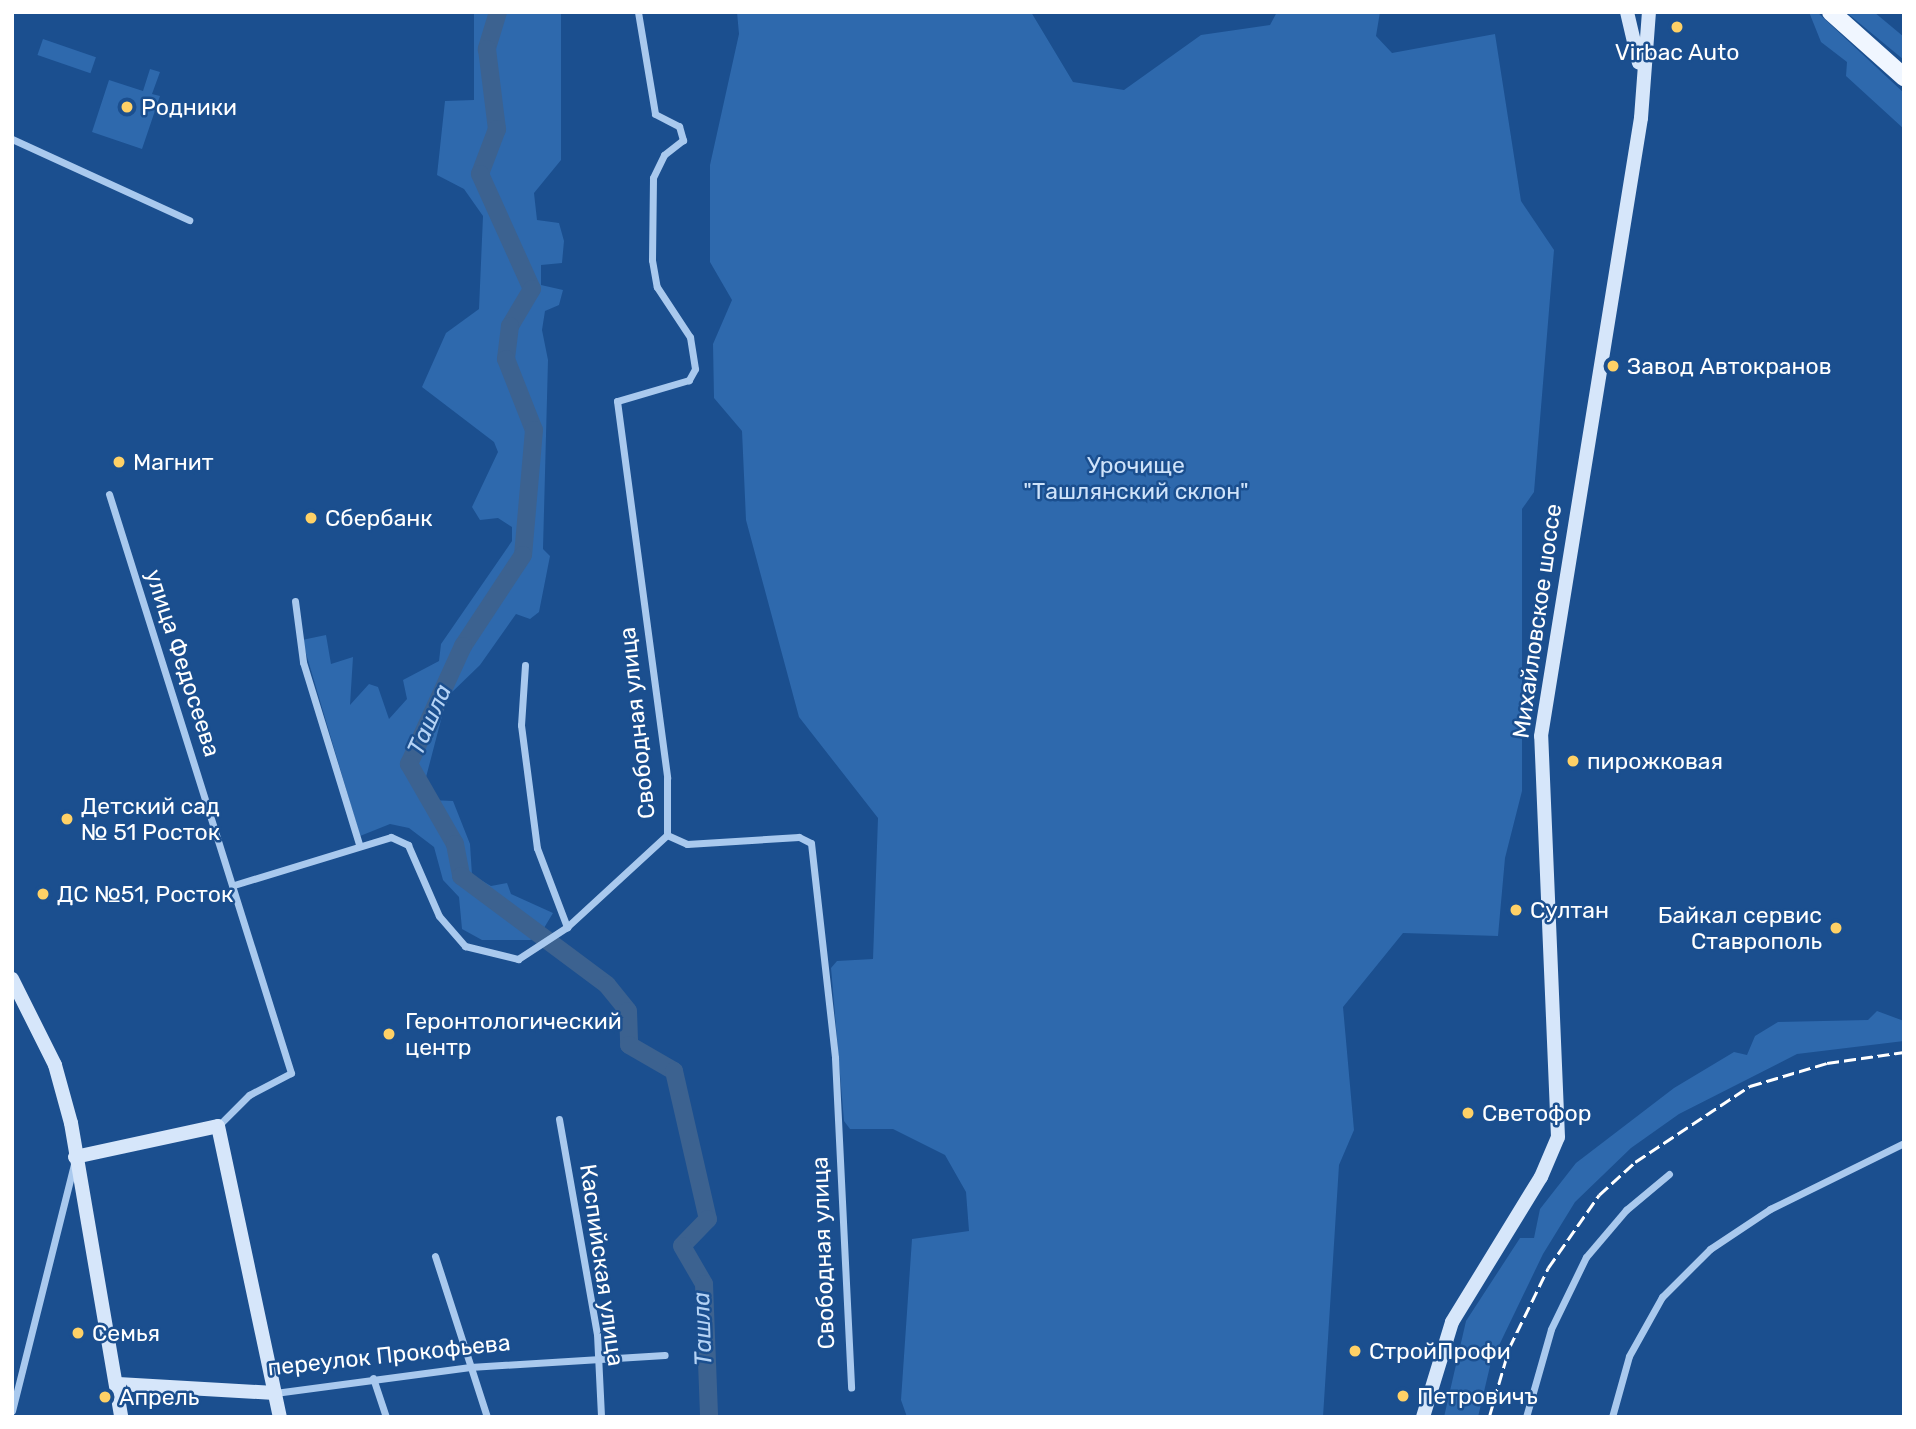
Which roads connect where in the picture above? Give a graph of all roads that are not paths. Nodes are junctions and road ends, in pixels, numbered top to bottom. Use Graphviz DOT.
graph roads {
  1 [pos="638,12"];
  2 [pos="1627,12"];
  3 [pos="1648,12"];
  4 [pos="1831,12"];
  5 [pos="1904,77"];
  6 [pos="1643,96"];
  7 [pos="12,139"];
  8 [pos="189,220"];
  9 [pos="109,494"];
  10 [pos="295,601"];
  11 [pos="525,665"];
  12 [pos="667,835"];
  13 [pos="359,844"];
  14 [pos="234,885"];
  15 [pos="567,927"];
  16 [pos="12,979"];
  17 [pos="559,1119"];
  18 [pos="218,1126"];
  19 [pos="1904,1143"];
  20 [pos="75,1159"];
  21 [pos="1669,1174"];
  22 [pos="435,1256"];
  23 [pos="666,1355"];
  24 [pos="598,1356"];
  25 [pos="470,1367"];
  26 [pos="373,1378"];
  27 [pos="118,1384"];
  28 [pos="851,1388"];
  29 [pos="275,1393"];
  30 [pos="12,1411"];
  31 [pos="121,1417"];
  32 [pos="280,1417"];
  33 [pos="386,1417"];
  34 [pos="487,1417"];
  35 [pos="601,1417"];
  36 [pos="1423,1417"];
  37 [pos="1526,1417"];
  38 [pos="1612,1417"];
  1 -- 12 [label="street, Свободная улица"];
  2 -- 6 [label="main road"];
  3 -- 6 [label="main road, Михайловское шоссе"];
  4 -- 5 [label="main road"];
  6 -- 36 [label="main road, Михайловское шоссе"];
  7 -- 8 [label="street"];
  9 -- 14 [label="street, улица Федосеева"];
  10 -- 13 [label="street"];
  11 -- 15 [label="street"];
  12 -- 15 [label="street"];
  12 -- 28 [label="street, Свободная улица"];
  13 -- 14 [label="street"];
  13 -- 15 [label="street"];
  14 -- 18 [label="street, улица Федосеева"];
  16 -- 20 [label="main road"];
  17 -- 24 [label="street, Каспийская улица"];
  18 -- 20 [label="main road"];
  18 -- 29 [label="main road"];
  19 -- 38 [label="street"];
  20 -- 27 [label="main road"];
  20 -- 30 [label="street"];
  21 -- 37 [label="street"];
  22 -- 25 [label="street"];
  23 -- 24 [label="street, переулок Прокофьева"];
  24 -- 25 [label="street, переулок Прокофьева"];
  24 -- 35 [label="street, Каспийская улица"];
  25 -- 26 [label="street, переулок Прокофьева"];
  25 -- 34 [label="street"];
  26 -- 29 [label="street, переулок Прокофьева"];
  26 -- 33 [label="street"];
  27 -- 29 [label="main road, переулок Прокофьева"];
  27 -- 31 [label="main road"];
  29 -- 32 [label="main road"];
}
